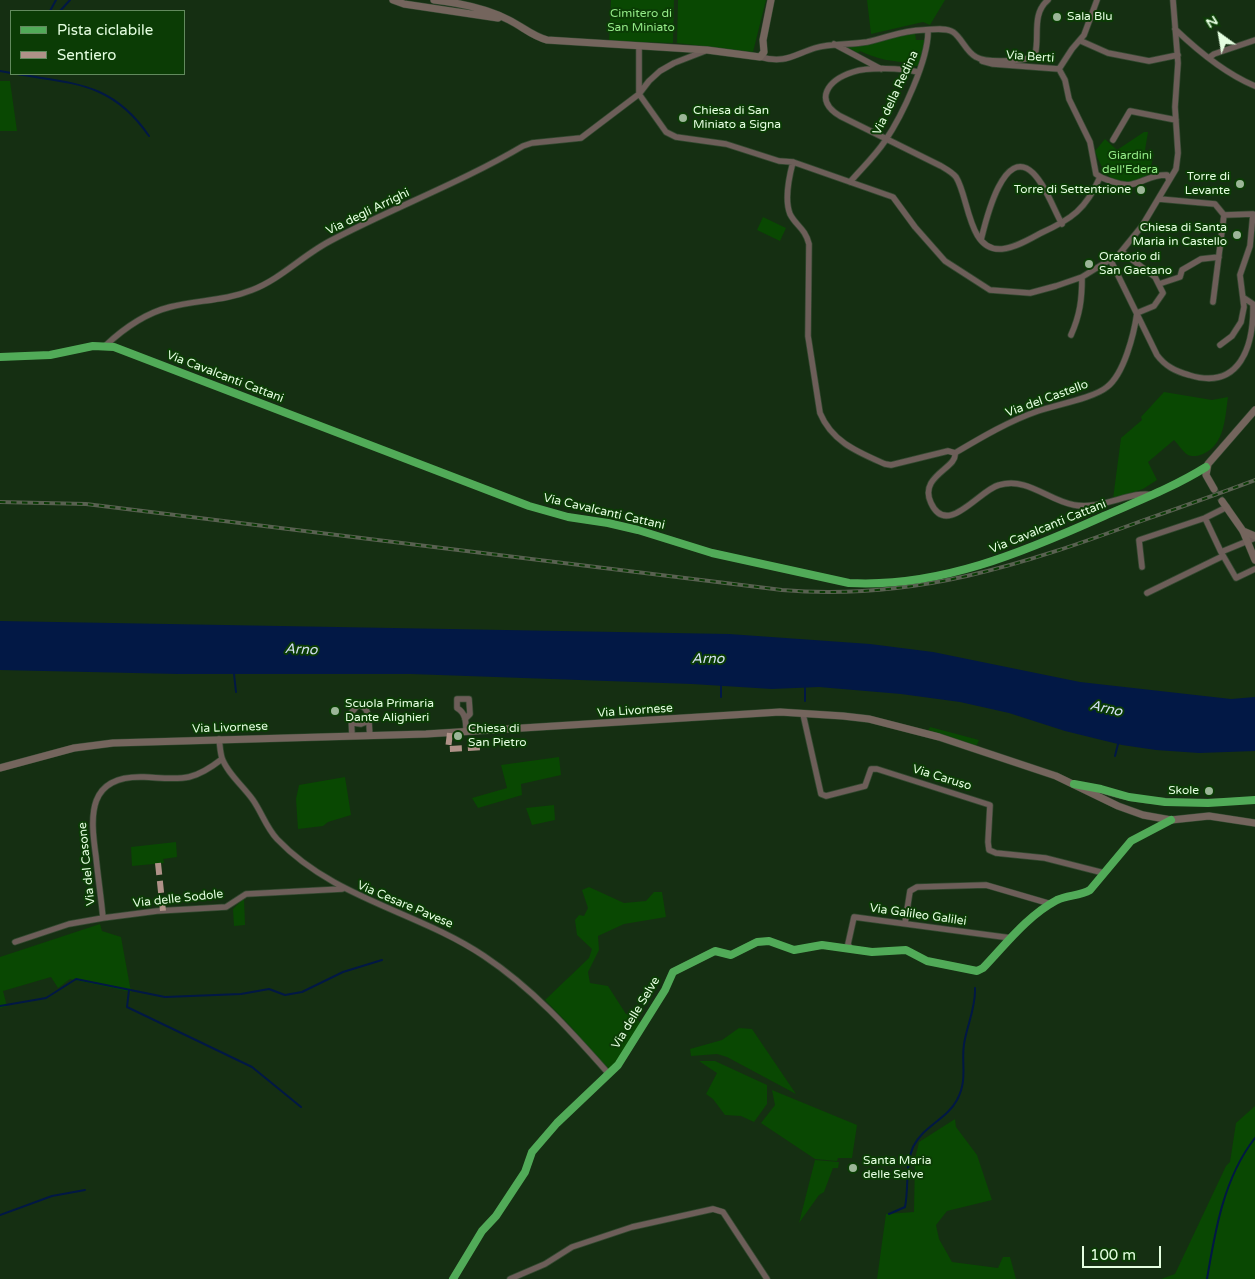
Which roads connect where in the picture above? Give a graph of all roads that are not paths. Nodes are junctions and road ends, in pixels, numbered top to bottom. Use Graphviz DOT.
graph roads {
  1 [pos="393,0"];
  2 [pos="434,0"];
  3 [pos="771,0"];
  4 [pos="1048,0"];
  5 [pos="1097,0"];
  6 [pos="1173,0"];
  7 [pos="511,21"];
  8 [pos="1175,29"];
  9 [pos="928,30"];
  10 [pos="1081,41"];
  11 [pos="1253,41"];
  12 [pos="834,44"];
  13 [pos="639,48"];
  14 [pos="707,50"];
  15 [pos="1178,56"];
  16 [pos="757,57"];
  17 [pos="1210,57"];
  18 [pos="981,58"];
  19 [pos="1059,69"];
  20 [pos="883,70"];
  21 [pos="918,72"];
  22 [pos="1255,86"];
  23 [pos="639,94"];
  24 [pos="1176,120"];
  25 [pos="886,140"];
  26 [pos="1113,140"];
  27 [pos="793,162"];
  28 [pos="1100,177"];
  29 [pos="1169,180"];
  30 [pos="850,182"];
  31 [pos="1159,199"];
  32 [pos="1224,214"];
  33 [pos="1062,224"];
  34 [pos="980,240"];
  35 [pos="1117,255"];
  36 [pos="1219,257"];
  37 [pos="1082,277"];
  38 [pos="1159,284"];
  39 [pos="1244,298"];
  40 [pos="1213,302"];
  41 [pos="1137,313"];
  42 [pos="1070,335"];
  43 [pos="1220,345"];
  44 [pos="105,346"];
  45 [pos="0,357"];
  46 [pos="1255,410"];
  47 [pos="955,452"];
  48 [pos="1206,467"];
  49 [pos="1214,489"];
  50 [pos="1153,495"];
  51 [pos="1225,504"];
  52 [pos="1205,518"];
  53 [pos="1243,531"];
  54 [pos="1255,537"];
  55 [pos="1247,541"];
  56 [pos="1222,554"];
  57 [pos="1255,560"];
  58 [pos="1142,567"];
  59 [pos="1255,570"];
  60 [pos="1147,593"];
  61 [pos="368,714"];
  62 [pos="803,714"];
  63 [pos="350,716"];
  64 [pos="466,719"];
  65 [pos="466,732"];
  66 [pos="370,735"];
  67 [pos="352,736"];
  68 [pos="219,739"];
  69 [pos="222,760"];
  70 [pos="0,768"];
  71 [pos="1074,784"];
  72 [pos="1255,800"];
  73 [pos="1171,820"];
  74 [pos="1255,823"];
  75 [pos="1104,874"];
  76 [pos="343,889"];
  77 [pos="1051,904"];
  78 [pos="103,918"];
  79 [pos="905,923"];
  80 [pos="1011,938"];
  81 [pos="15,942"];
  82 [pos="850,948"];
  83 [pos="608,1073"];
  84 [pos="453,1279"];
  85 [pos="510,1279"];
  86 [pos="768,1279"];
  1 -- 7 [label="main road"];
  2 -- 7 [label="main road"];
  3 -- 16 [label="main road"];
  4 -- 18 [label="street"];
  5 -- 10 [label="street, Via Berti"];
  6 -- 8 [label="street"];
  7 -- 13 [label="main road"];
  8 -- 15 [label="street"];
  8 -- 17 [label="street"];
  9 -- 12 [label="street"];
  9 -- 18 [label="street"];
  9 -- 21 [label="street, Via della Redina"];
  10 -- 15 [label="street"];
  10 -- 19 [label="street, Via Berti"];
  11 -- 17 [label="street"];
  12 -- 16 [label="street"];
  12 -- 20 [label="street"];
  13 -- 14 [label="main road"];
  13 -- 23 [label="street"];
  14 -- 16 [label="main road"];
  14 -- 23 [label="street, Via degli Arrighi"];
  15 -- 24 [label="street"];
  17 -- 22 [label="street"];
  18 -- 19 [label="street, Via Berti"];
  19 -- 28 [label="street"];
  20 -- 21 [label="street"];
  20 -- 25 [label="street"];
  21 -- 25 [label="street, Via della Redina"];
  23 -- 27 [label="street"];
  23 -- 44 [label="street, Via degli Arrighi"];
  24 -- 26 [label="street"];
  24 -- 29 [label="street"];
  25 -- 30 [label="street, Via della Redina"];
  25 -- 34 [label="street"];
  27 -- 30 [label="street"];
  27 -- 47 [label="street"];
  28 -- 29 [label="street"];
  28 -- 33 [label="street"];
  29 -- 31 [label="street"];
  30 -- 37 [label="street"];
  31 -- 32 [label="street"];
  31 -- 35 [label="street"];
  32 -- 36 [label="street"];
  32 -- 39 [label="street"];
  33 -- 34 [label="street"];
  33 -- 34 [label="street"];
  35 -- 37 [label="street"];
  35 -- 38 [label="street"];
  35 -- 41 [label="street"];
  36 -- 38 [label="street"];
  36 -- 40 [label="street"];
  37 -- 42 [label="street"];
  38 -- 41 [label="street"];
  39 -- 41 [label="street"];
  39 -- 43 [label="street"];
  41 -- 47 [label="street, Via del Castello"];
  44 -- 45 [label="street, Via Cavalcanti Cattani"];
  44 -- 50 [label="street, Via Cavalcanti Cattani"];
  46 -- 48 [label="main road"];
  47 -- 50 [label="street, Via del Castello"];
  48 -- 49 [label="main road"];
  48 -- 50 [label="street, Via Cavalcanti Cattani"];
  51 -- 52 [label="street"];
  51 -- 53 [label="main road"];
  52 -- 56 [label="street"];
  52 -- 58 [label="street"];
  53 -- 54 [label="main road"];
  53 -- 55 [label="main road"];
  54 -- 55 [label="street"];
  55 -- 56 [label="street"];
  55 -- 57 [label="main road"];
  56 -- 59 [label="street"];
  56 -- 60 [label="street"];
  61 -- 63 [label="street"];
  61 -- 63 [label="street"];
  61 -- 66 [label="street"];
  62 -- 65 [label="main road, Via Livornese"];
  62 -- 71 [label="main road, Via Livornese"];
  62 -- 75 [label="street, Via Caruso"];
  63 -- 67 [label="street"];
  64 -- 65 [label="street"];
  65 -- 66 [label="main road, Via Livornese"];
  66 -- 67 [label="main road, Via Livornese"];
  67 -- 68 [label="main road, Via Livornese"];
  68 -- 69 [label="street, Via Cesare Pavese"];
  68 -- 70 [label="main road, Via Livornese"];
  69 -- 76 [label="street, Via Cesare Pavese"];
  69 -- 78 [label="street, Via del Casone"];
  71 -- 72 [label="street"];
  71 -- 73 [label="main road, Via Livornese"];
  73 -- 74 [label="main road, Via Livornese"];
  73 -- 75 [label="street, Via delle Selve"];
  75 -- 77 [label="street, Via delle Selve"];
  76 -- 78 [label="street, Via delle Sodole"];
  76 -- 83 [label="street, Via Cesare Pavese"];
  77 -- 79 [label="street"];
  77 -- 80 [label="street, Via delle Selve"];
  78 -- 81 [label="street, Via delle Sodole"];
  79 -- 80 [label="street, Via Galileo Galilei"];
  79 -- 82 [label="street, Via Galileo Galilei"];
  80 -- 82 [label="street, Via delle Selve"];
  82 -- 83 [label="street, Via delle Selve"];
  83 -- 84 [label="street, Via delle Selve"];
  85 -- 86 [label="street"];
}
